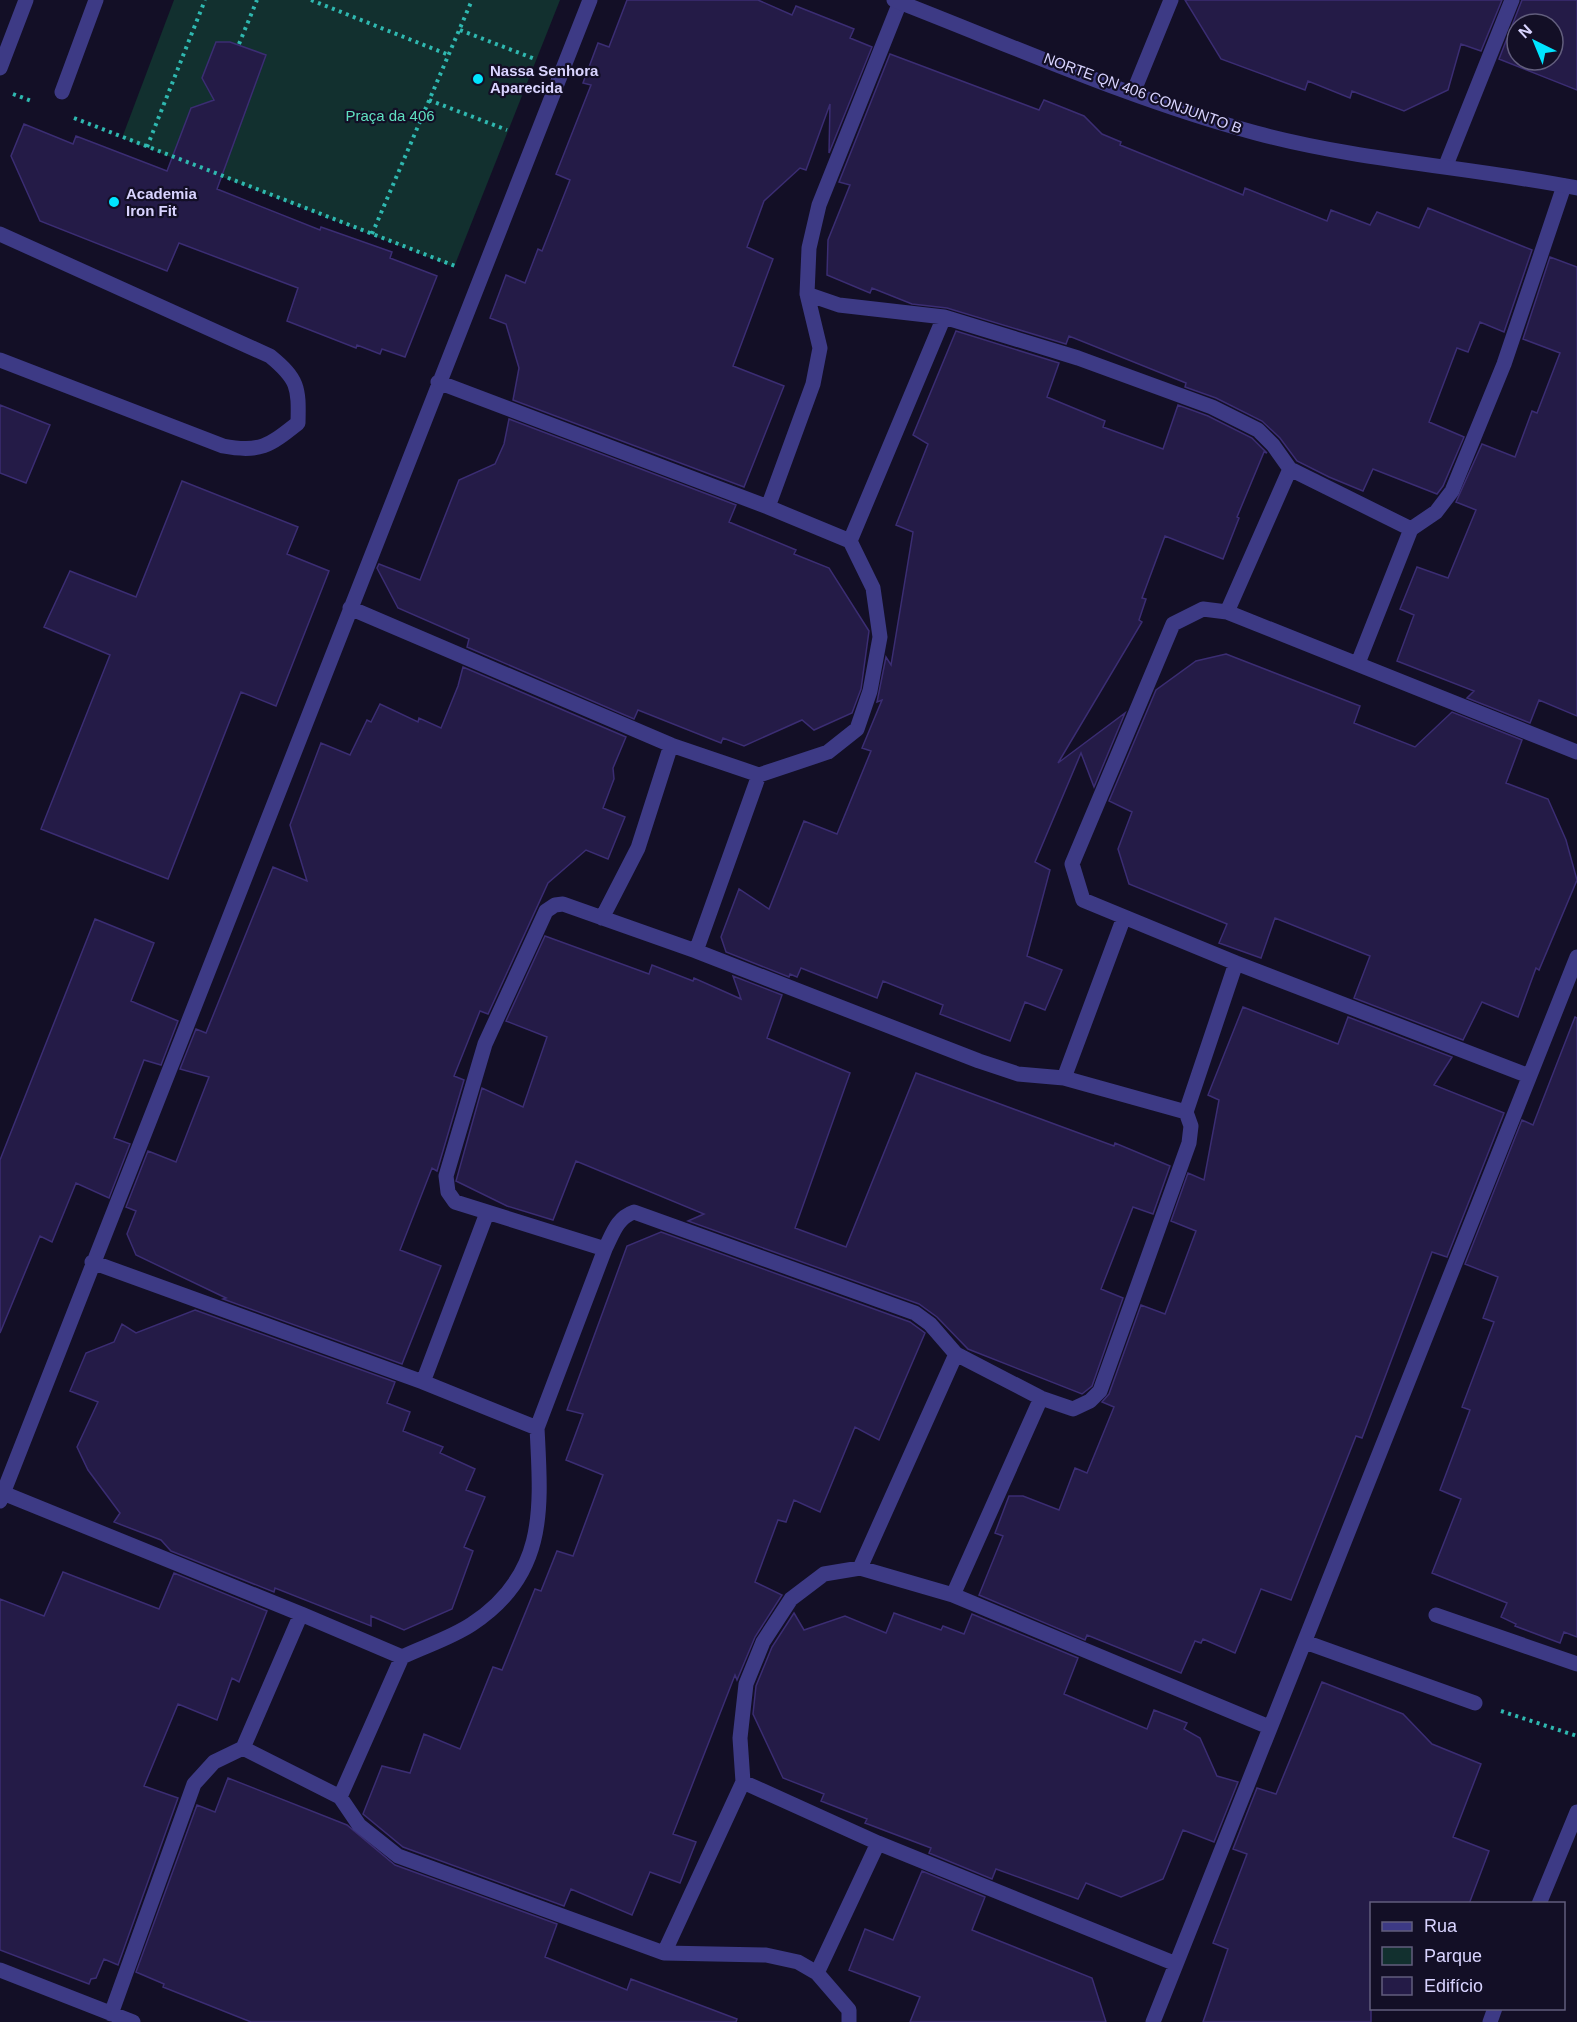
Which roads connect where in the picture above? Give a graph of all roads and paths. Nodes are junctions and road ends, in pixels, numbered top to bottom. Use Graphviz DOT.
graph roads {
  1 [pos="26,0"];
  2 [pos="96,0"];
  3 [pos="204,0"];
  4 [pos="257,0"];
  5 [pos="311,0"];
  6 [pos="472,0"];
  7 [pos="590,0"];
  8 [pos="1171,0"];
  9 [pos="1512,0"];
  10 [pos="897,1"];
  11 [pos="460,30"];
  12 [pos="239,44"];
  13 [pos="449,55"];
  14 [pos="537,59"];
  15 [pos="0,68"];
  16 [pos="62,92"];
  17 [pos="10,93"];
  18 [pos="1133,93"];
  19 [pos="429,100"];
  20 [pos="42,105"];
  21 [pos="63,114"];
  22 [pos="508,131"];
  23 [pos="147,147"];
  24 [pos="1446,165"];
  25 [pos="1570,187"];
  26 [pos="0,234"];
  27 [pos="372,234"];
  28 [pos="454,267"];
  29 [pos="807,294"];
  30 [pos="944,317"];
  31 [pos="0,360"];
  32 [pos="438,382"];
  33 [pos="1290,469"];
  34 [pos="768,507"];
  35 [pos="1411,529"];
  36 [pos="850,541"];
  37 [pos="350,608"];
  38 [pos="1227,612"];
  39 [pos="1358,663"];
  40 [pos="671,746"];
  41 [pos="1577,752"];
  42 [pos="759,775"];
  43 [pos="1124,917"];
  44 [pos="602,918"];
  45 [pos="696,951"];
  46 [pos="1577,957"];
  47 [pos="1236,963"];
  48 [pos="1529,1076"];
  49 [pos="1064,1077"];
  50 [pos="1186,1112"];
  51 [pos="487,1213"];
  52 [pos="605,1249"];
  53 [pos="92,1262"];
  54 [pos="956,1354"];
  55 [pos="423,1382"];
  56 [pos="1041,1398"];
  57 [pos="537,1428"];
  58 [pos="2,1497"];
  59 [pos="860,1568"];
  60 [pos="953,1595"];
  61 [pos="301,1614"];
  62 [pos="1436,1615"];
  63 [pos="1305,1642"];
  64 [pos="402,1657"];
  65 [pos="1577,1664"];
  66 [pos="1475,1703"];
  67 [pos="1269,1727"];
  68 [pos="1577,1736"];
  69 [pos="243,1748"];
  70 [pos="743,1782"];
  71 [pos="340,1797"];
  72 [pos="1577,1812"];
  73 [pos="878,1843"];
  74 [pos="1540,1902"];
  75 [pos="664,1953"];
  76 [pos="1176,1964"];
  77 [pos="0,1970"];
  78 [pos="817,1972"];
  79 [pos="111,2014"];
  80 [pos="133,2022"];
  81 [pos="849,2022"];
  82 [pos="1154,2022"];
  1 -- 15 [label="street"];
  2 -- 16 [label="street"];
  3 -- 23 [label="path"];
  4 -- 12 [label="path"];
  5 -- 13 [label="path"];
  6 -- 11 [label="path"];
  7 -- 32 [label="street"];
  8 -- 18 [label="street"];
  9 -- 24 [label="street"];
  10 -- 18 [label="street, NORTE QN 406 CONJUNTO B"];
  10 -- 29 [label="street"];
  11 -- 13 [label="path"];
  11 -- 14 [label="path"];
  13 -- 19 [label="path"];
  17 -- 20 [label="path"];
  18 -- 24 [label="street, NORTE QN 406 CONJUNTO B"];
  19 -- 22 [label="path"];
  19 -- 27 [label="path"];
  21 -- 23 [label="path"];
  23 -- 28 [label="path"];
  24 -- 25 [label="street, NORTE QN 406 CONJUNTO B"];
  25 -- 35 [label="street"];
  26 -- 31 [label="street"];
  29 -- 30 [label="street"];
  29 -- 34 [label="street"];
  30 -- 33 [label="street"];
  30 -- 36 [label="street"];
  32 -- 34 [label="street"];
  32 -- 37 [label="street"];
  33 -- 35 [label="street"];
  33 -- 38 [label="street"];
  34 -- 36 [label="street"];
  35 -- 39 [label="street"];
  36 -- 42 [label="street"];
  37 -- 40 [label="street"];
  37 -- 53 [label="street"];
  38 -- 39 [label="street"];
  38 -- 43 [label="street"];
  39 -- 41 [label="street"];
  40 -- 42 [label="street"];
  40 -- 44 [label="street"];
  42 -- 45 [label="street"];
  43 -- 47 [label="street"];
  43 -- 49 [label="street"];
  44 -- 45 [label="street"];
  44 -- 51 [label="street"];
  45 -- 49 [label="street"];
  46 -- 48 [label="street"];
  47 -- 48 [label="street"];
  47 -- 50 [label="street"];
  48 -- 63 [label="street"];
  49 -- 50 [label="street"];
  50 -- 56 [label="street"];
  51 -- 52 [label="street"];
  51 -- 55 [label="street"];
  52 -- 54 [label="street"];
  52 -- 57 [label="street"];
  53 -- 55 [label="street"];
  53 -- 58 [label="street"];
  54 -- 56 [label="street"];
  54 -- 59 [label="street"];
  55 -- 57 [label="street"];
  56 -- 60 [label="street"];
  57 -- 64 [label="street"];
  58 -- 61 [label="street"];
  59 -- 60 [label="street"];
  59 -- 70 [label="street"];
  60 -- 67 [label="street"];
  61 -- 64 [label="street"];
  61 -- 69 [label="street"];
  62 -- 65 [label="street"];
  63 -- 66 [label="street"];
  63 -- 67 [label="street"];
  64 -- 71 [label="street"];
  66 -- 68 [label="path"];
  67 -- 76 [label="street"];
  69 -- 71 [label="street"];
  69 -- 79 [label="street"];
  70 -- 73 [label="street"];
  70 -- 75 [label="street"];
  71 -- 75 [label="street"];
  72 -- 74 [label="street"];
  73 -- 76 [label="street"];
  73 -- 78 [label="street"];
  75 -- 78 [label="street"];
  76 -- 82 [label="street"];
  77 -- 79 [label="street"];
  78 -- 81 [label="street"];
  79 -- 80 [label="street"];
}
